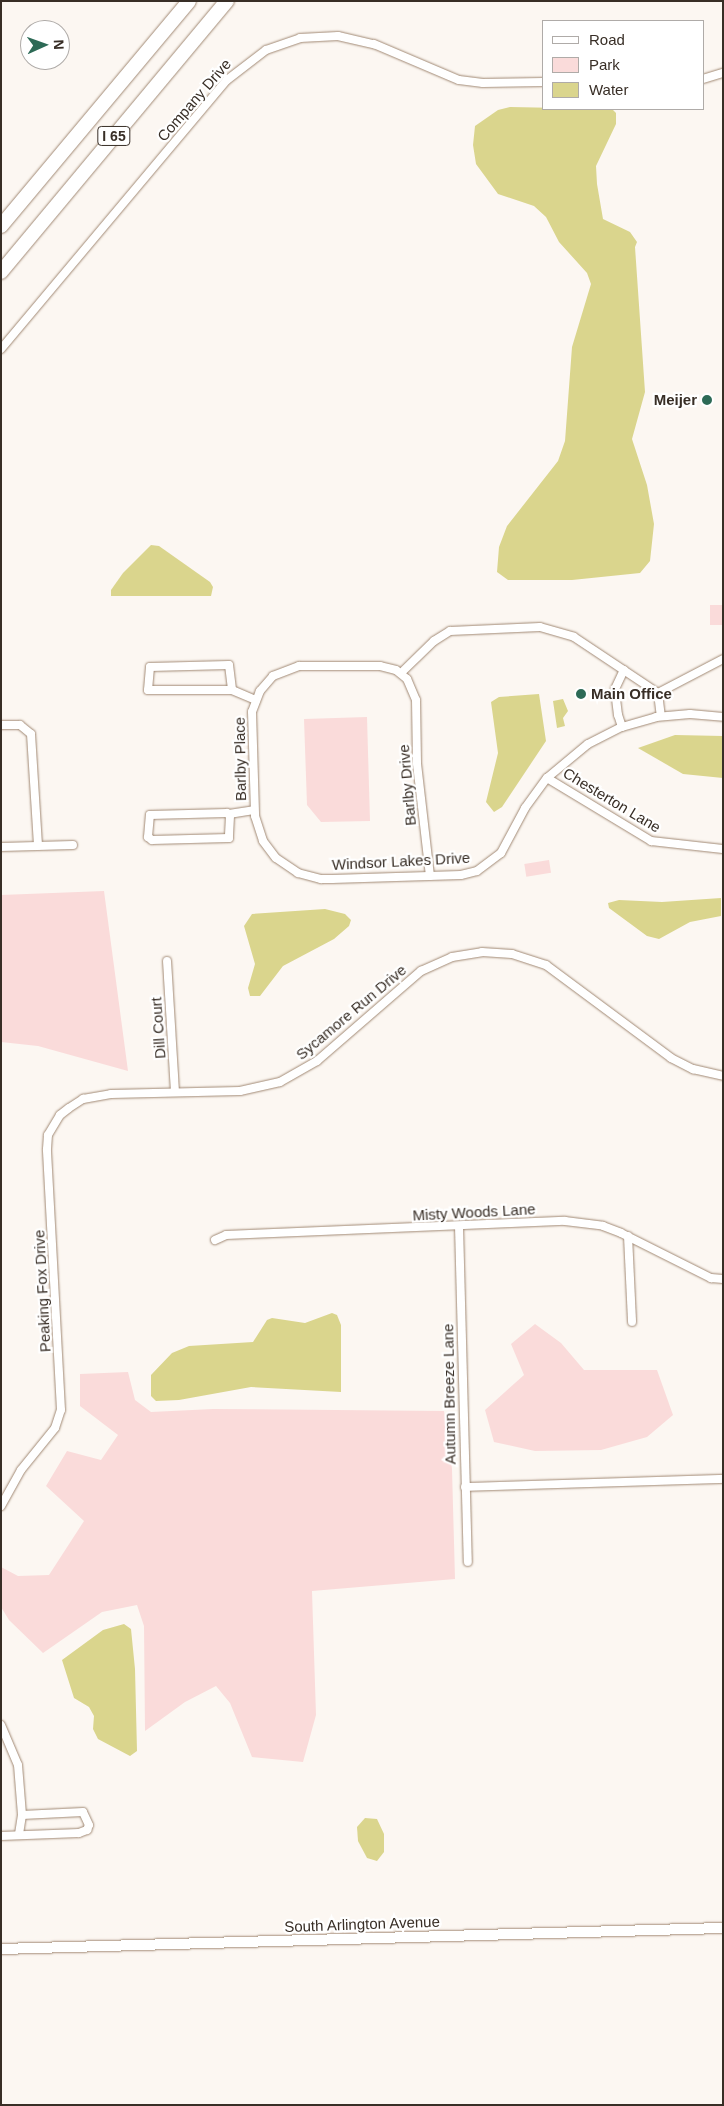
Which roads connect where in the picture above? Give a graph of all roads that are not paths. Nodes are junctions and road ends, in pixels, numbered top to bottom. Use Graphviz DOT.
graph roads {
  1 [pos="190,1"];
  2 [pos="227,1"];
  3 [pos="723,73"];
  4 [pos="704,79"];
  5 [pos="542,82"];
  6 [pos="1,226"];
  7 [pos="1,272"];
  8 [pos="1,349"];
  9 [pos="723,660"];
  10 [pos="624,670"];
  11 [pos="401,673"];
  12 [pos="232,690"];
  13 [pos="658,693"];
  14 [pos="256,700"];
  15 [pos="662,716"];
  16 [pos="723,717"];
  17 [pos="1,725"];
  18 [pos="622,727"];
  19 [pos="548,778"];
  20 [pos="254,810"];
  21 [pos="229,814"];
  22 [pos="73,845"];
  23 [pos="38,846"];
  24 [pos="266,846"];
  25 [pos="1,847"];
  26 [pos="723,849"];
  27 [pos="430,876"];
  28 [pos="167,961"];
  29 [pos="723,1076"];
  30 [pos="175,1092"];
  31 [pos="111,1094"];
  32 [pos="459,1226"];
  33 [pos="628,1236"];
  34 [pos="215,1240"];
  35 [pos="723,1279"];
  36 [pos="632,1322"];
  37 [pos="723,1479"];
  38 [pos="465,1487"];
  39 [pos="1,1506"];
  40 [pos="468,1562"];
  41 [pos="1,1725"];
  42 [pos="22,1815"];
  43 [pos="19,1835"];
  44 [pos="1,1836"];
  45 [pos="723,1928"];
  46 [pos="1,1949"];
  1 -- 6 [label="highway, I 65"];
  2 -- 7 [label="highway, I 65"];
  3 -- 4 [label="street"];
  5 -- 8 [label="street, Company Drive"];
  9 -- 13 [label="street"];
  10 -- 11 [label="street"];
  10 -- 13 [label="street"];
  10 -- 18 [label="street"];
  11 -- 14 [label="street, Barlby Place"];
  11 -- 27 [label="street, Barlby Drive"];
  12 -- 12 [label="street"];
  12 -- 14 [label="street"];
  13 -- 15 [label="street"];
  14 -- 20 [label="street, Barlby Place"];
  15 -- 16 [label="street, Windsor Lakes Drive"];
  15 -- 18 [label="street, Windsor Lakes Drive"];
  17 -- 23 [label="street"];
  18 -- 19 [label="street, Windsor Lakes Drive"];
  19 -- 26 [label="street, Chesterton Lane"];
  19 -- 27 [label="street, Windsor Lakes Drive"];
  20 -- 21 [label="street"];
  20 -- 24 [label="street, Barlby Place"];
  21 -- 21 [label="street"];
  22 -- 23 [label="street"];
  23 -- 25 [label="street"];
  24 -- 27 [label="street, Windsor Lakes Drive"];
  28 -- 30 [label="street, Dill Court"];
  29 -- 30 [label="street, Sycamore Run Drive"];
  30 -- 31 [label="street, Sycamore Run Drive"];
  31 -- 39 [label="street, Peaking Fox Drive"];
  32 -- 33 [label="street, Misty Woods Lane"];
  32 -- 34 [label="street, Misty Woods Lane"];
  32 -- 38 [label="street, Autumn Breeze Lane"];
  33 -- 35 [label="street, Misty Woods Lane"];
  33 -- 36 [label="street"];
  37 -- 38 [label="street"];
  38 -- 40 [label="street, Autumn Breeze Lane"];
  41 -- 42 [label="street"];
  42 -- 43 [label="street"];
  42 -- 43 [label="street"];
  43 -- 44 [label="street"];
  45 -- 46 [label="street, South Arlington Avenue"];
}
